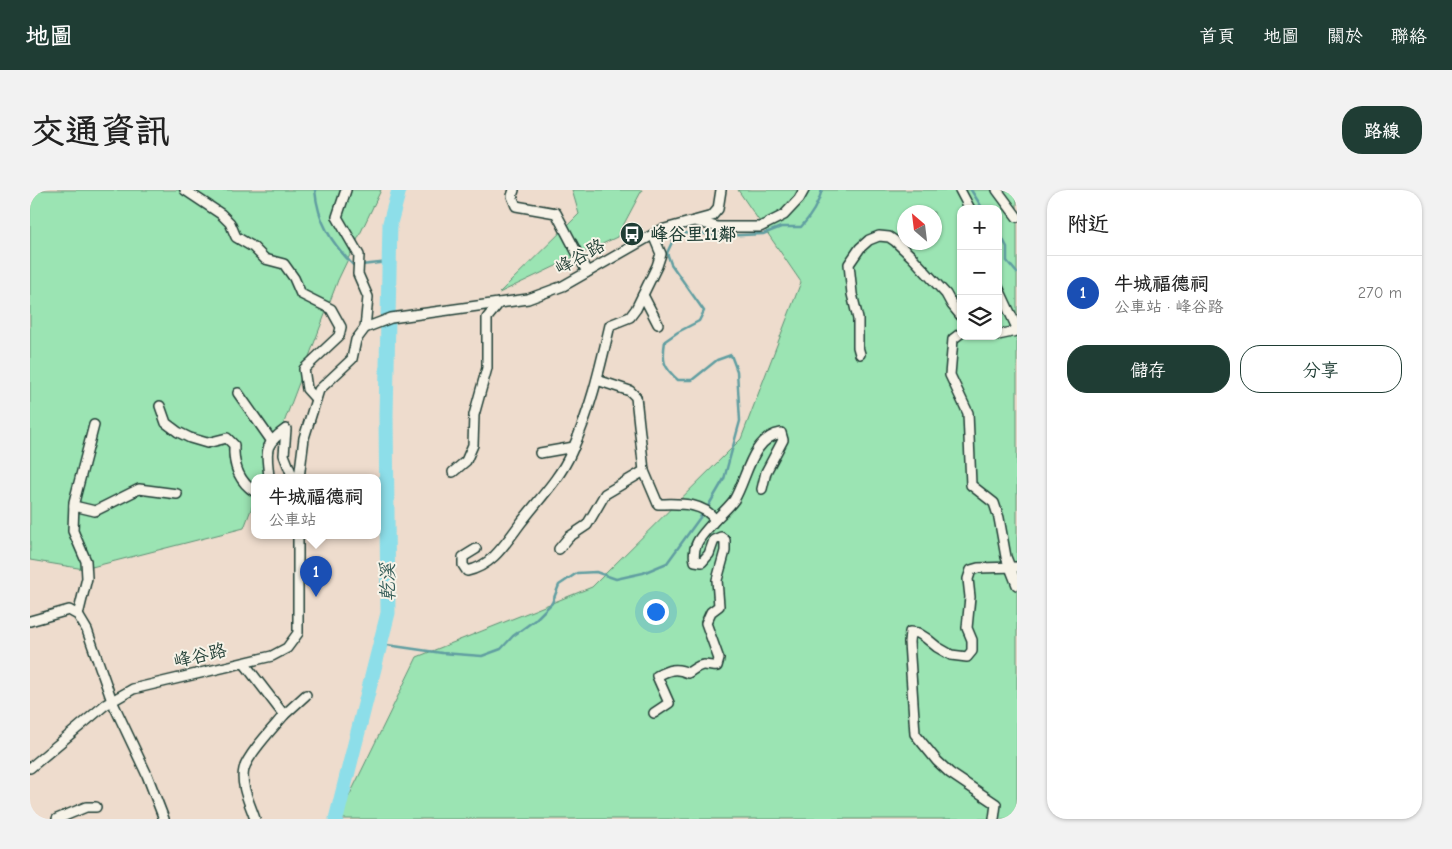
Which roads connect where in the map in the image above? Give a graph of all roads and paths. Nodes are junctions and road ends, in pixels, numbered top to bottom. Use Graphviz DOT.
graph roads {
  1 [pos="185,190"];
  2 [pos="346,190"];
  3 [pos="514,190"];
  4 [pos="721,190"];
  5 [pos="804,190"];
  6 [pos="960,190"];
  7 [pos="997,190"];
  8 [pos="968,205"];
  9 [pos="1017,217"];
  10 [pos="694,220"];
  11 [pos="653,235"];
  12 [pos="587,272"];
  13 [pos="643,295"];
  14 [pos="1002,295"];
  15 [pos="499,303"];
  16 [pos="957,311"];
  17 [pos="658,324"];
  18 [pos="366,328"];
  19 [pos="1017,329"];
  20 [pos="1002,334"];
  21 [pos="957,336"];
  22 [pos="860,354"];
  23 [pos="597,380"];
  24 [pos="238,393"];
  25 [pos="316,399"];
  26 [pos="160,406"];
  27 [pos="94,425"];
  28 [pos="271,440"];
  29 [pos="574,446"];
  30 [pos="540,453"];
  31 [pos="644,471"];
  32 [pos="453,472"];
  33 [pos="269,474"];
  34 [pos="291,474"];
  35 [pos="300,474"];
  36 [pos="762,488"];
  37 [pos="251,489"];
  38 [pos="177,494"];
  39 [pos="74,506"];
  40 [pos="712,516"];
  41 [pos="298,539"];
  42 [pos="476,549"];
  43 [pos="559,549"];
  44 [pos="1014,567"];
  45 [pos="1017,585"];
  46 [pos="78,615"];
  47 [pos="30,621"];
  48 [pos="244,663"];
  49 [pos="306,695"];
  50 [pos="112,701"];
  51 [pos="654,713"];
  52 [pos="284,715"];
  53 [pos="30,768"];
  54 [pos="96,807"];
  55 [pos="57,819"];
  56 [pos="164,819"];
  57 [pos="255,819"];
  58 [pos="994,819"];
  1 -- 25 [label="street"];
  2 -- 18 [label="street"];
  3 -- 12 [label="street"];
  4 -- 10 [label="street, 峰谷路"];
  5 -- 10 [label="street"];
  6 -- 8 [label="street"];
  7 -- 9 [label="street"];
  10 -- 11 [label="street, 峰谷路"];
  11 -- 12 [label="street, 峰谷路"];
  11 -- 13 [label="street"];
  12 -- 15 [label="street, 峰谷路"];
  13 -- 17 [label="street"];
  13 -- 23 [label="street"];
  14 -- 19 [label="street"];
  15 -- 18 [label="street, 峰谷路"];
  15 -- 32 [label="street"];
  16 -- 22 [label="street"];
  18 -- 25 [label="street"];
  19 -- 20 [label="street"];
  21 -- 44 [label="street"];
  23 -- 29 [label="street"];
  23 -- 31 [label="street"];
  24 -- 28 [label="street"];
  25 -- 35 [label="street"];
  26 -- 37 [label="street"];
  27 -- 39 [label="street"];
  28 -- 33 [label="street"];
  28 -- 34 [label="street"];
  29 -- 30 [label="street"];
  29 -- 42 [label="street"];
  31 -- 40 [label="street"];
  31 -- 43 [label="street"];
  36 -- 40 [label="street"];
  38 -- 39 [label="street"];
  39 -- 46 [label="street"];
  40 -- 51 [label="street"];
  41 -- 48 [label="street, 峰谷路"];
  44 -- 45 [label="street"];
  44 -- 58 [label="street"];
  46 -- 47 [label="street"];
  46 -- 50 [label="street"];
  48 -- 50 [label="street, 峰谷路"];
  48 -- 52 [label="street"];
  49 -- 52 [label="street"];
  50 -- 53 [label="street, 峰谷路"];
  50 -- 56 [label="street"];
  52 -- 57 [label="street"];
  54 -- 55 [label="street"];
}
